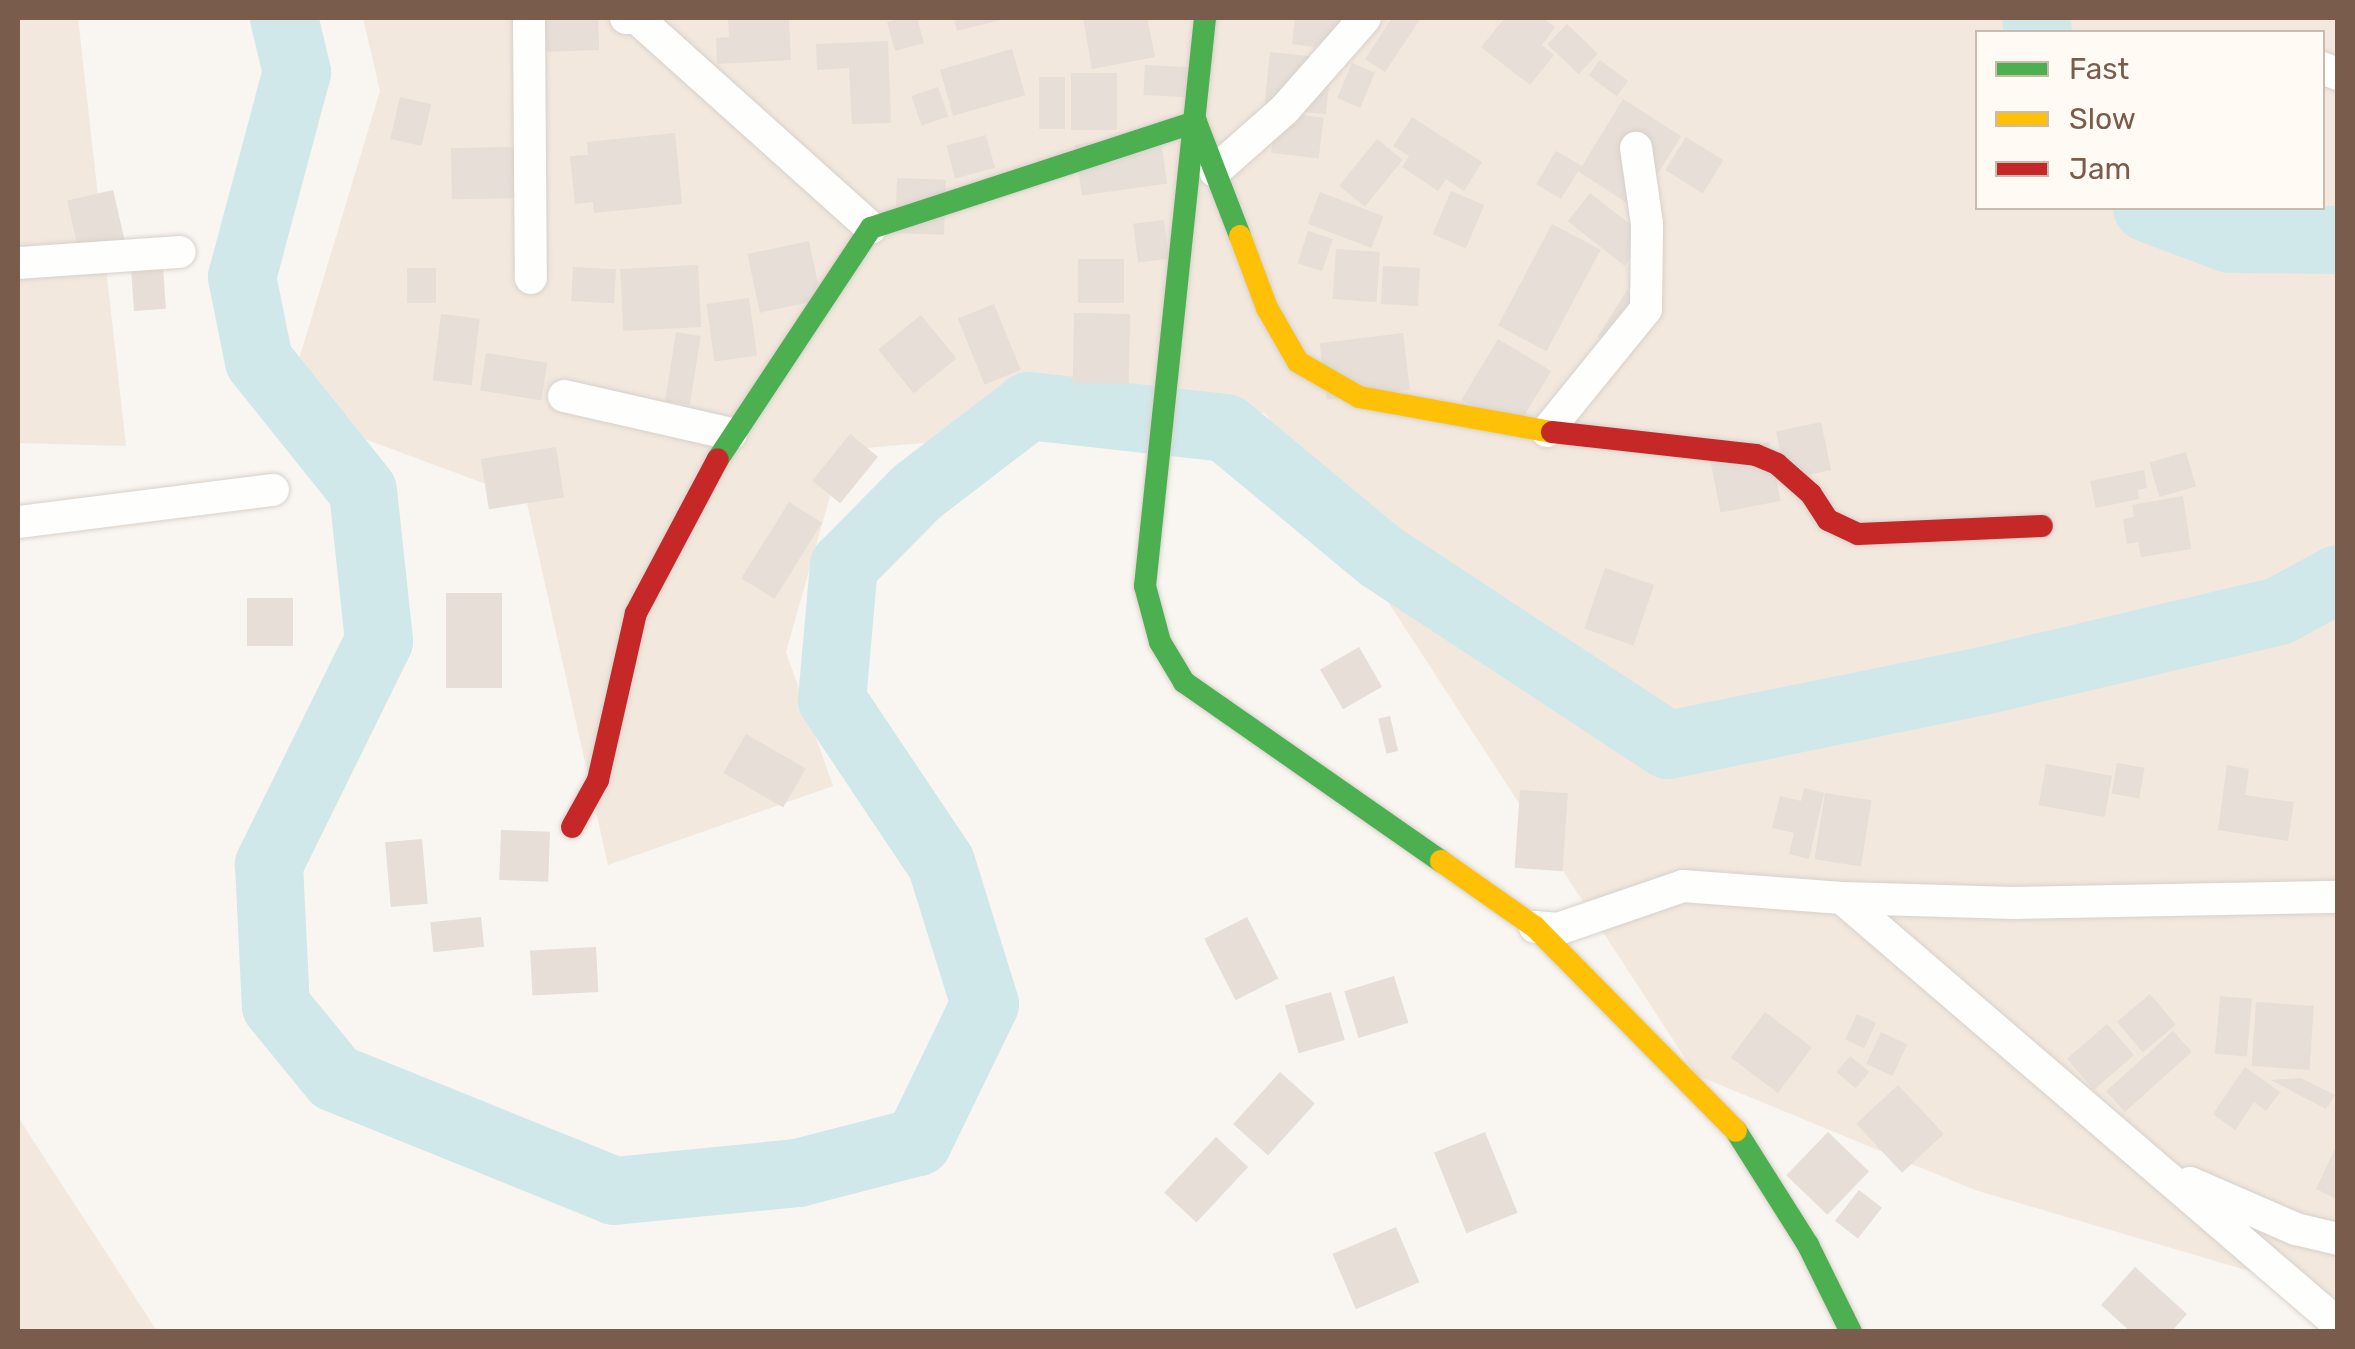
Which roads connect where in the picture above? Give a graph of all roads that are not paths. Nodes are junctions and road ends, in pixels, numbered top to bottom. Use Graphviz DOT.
graph roads {
  1 [pos="529,18"];
  2 [pos="626,18"];
  3 [pos="1205,18"];
  4 [pos="1365,18"];
  5 [pos="1196,122"];
  6 [pos="1636,148"];
  7 [pos="1215,171"];
  8 [pos="871,228"];
  9 [pos="180,252"];
  10 [pos="18,264"];
  11 [pos="530,278"];
  12 [pos="564,396"];
  13 [pos="1547,431"];
  14 [pos="731,434"];
  15 [pos="273,490"];
  16 [pos="18,522"];
  17 [pos="2042,526"];
  18 [pos="572,827"];
  19 [pos="2338,897"];
  20 [pos="1842,898"];
  21 [pos="1535,927"];
  22 [pos="2158,1170"];
  23 [pos="2338,1240"];
  24 [pos="2338,1324"];
  25 [pos="1851,1332"];
  1 -- 11 [label="street"];
  2 -- 8 [label="street"];
  3 -- 5 [label="street"];
  4 -- 7 [label="street"];
  5 -- 7 [label="street"];
  5 -- 8 [label="street"];
  5 -- 21 [label="street"];
  6 -- 13 [label="street"];
  7 -- 13 [label="street"];
  8 -- 14 [label="street"];
  9 -- 10 [label="street"];
  12 -- 14 [label="street"];
  13 -- 17 [label="street"];
  14 -- 18 [label="street"];
  15 -- 16 [label="street"];
  19 -- 20 [label="street"];
  20 -- 21 [label="street"];
  20 -- 22 [label="street"];
  21 -- 25 [label="street"];
  22 -- 23 [label="street"];
  22 -- 24 [label="street"];
}
